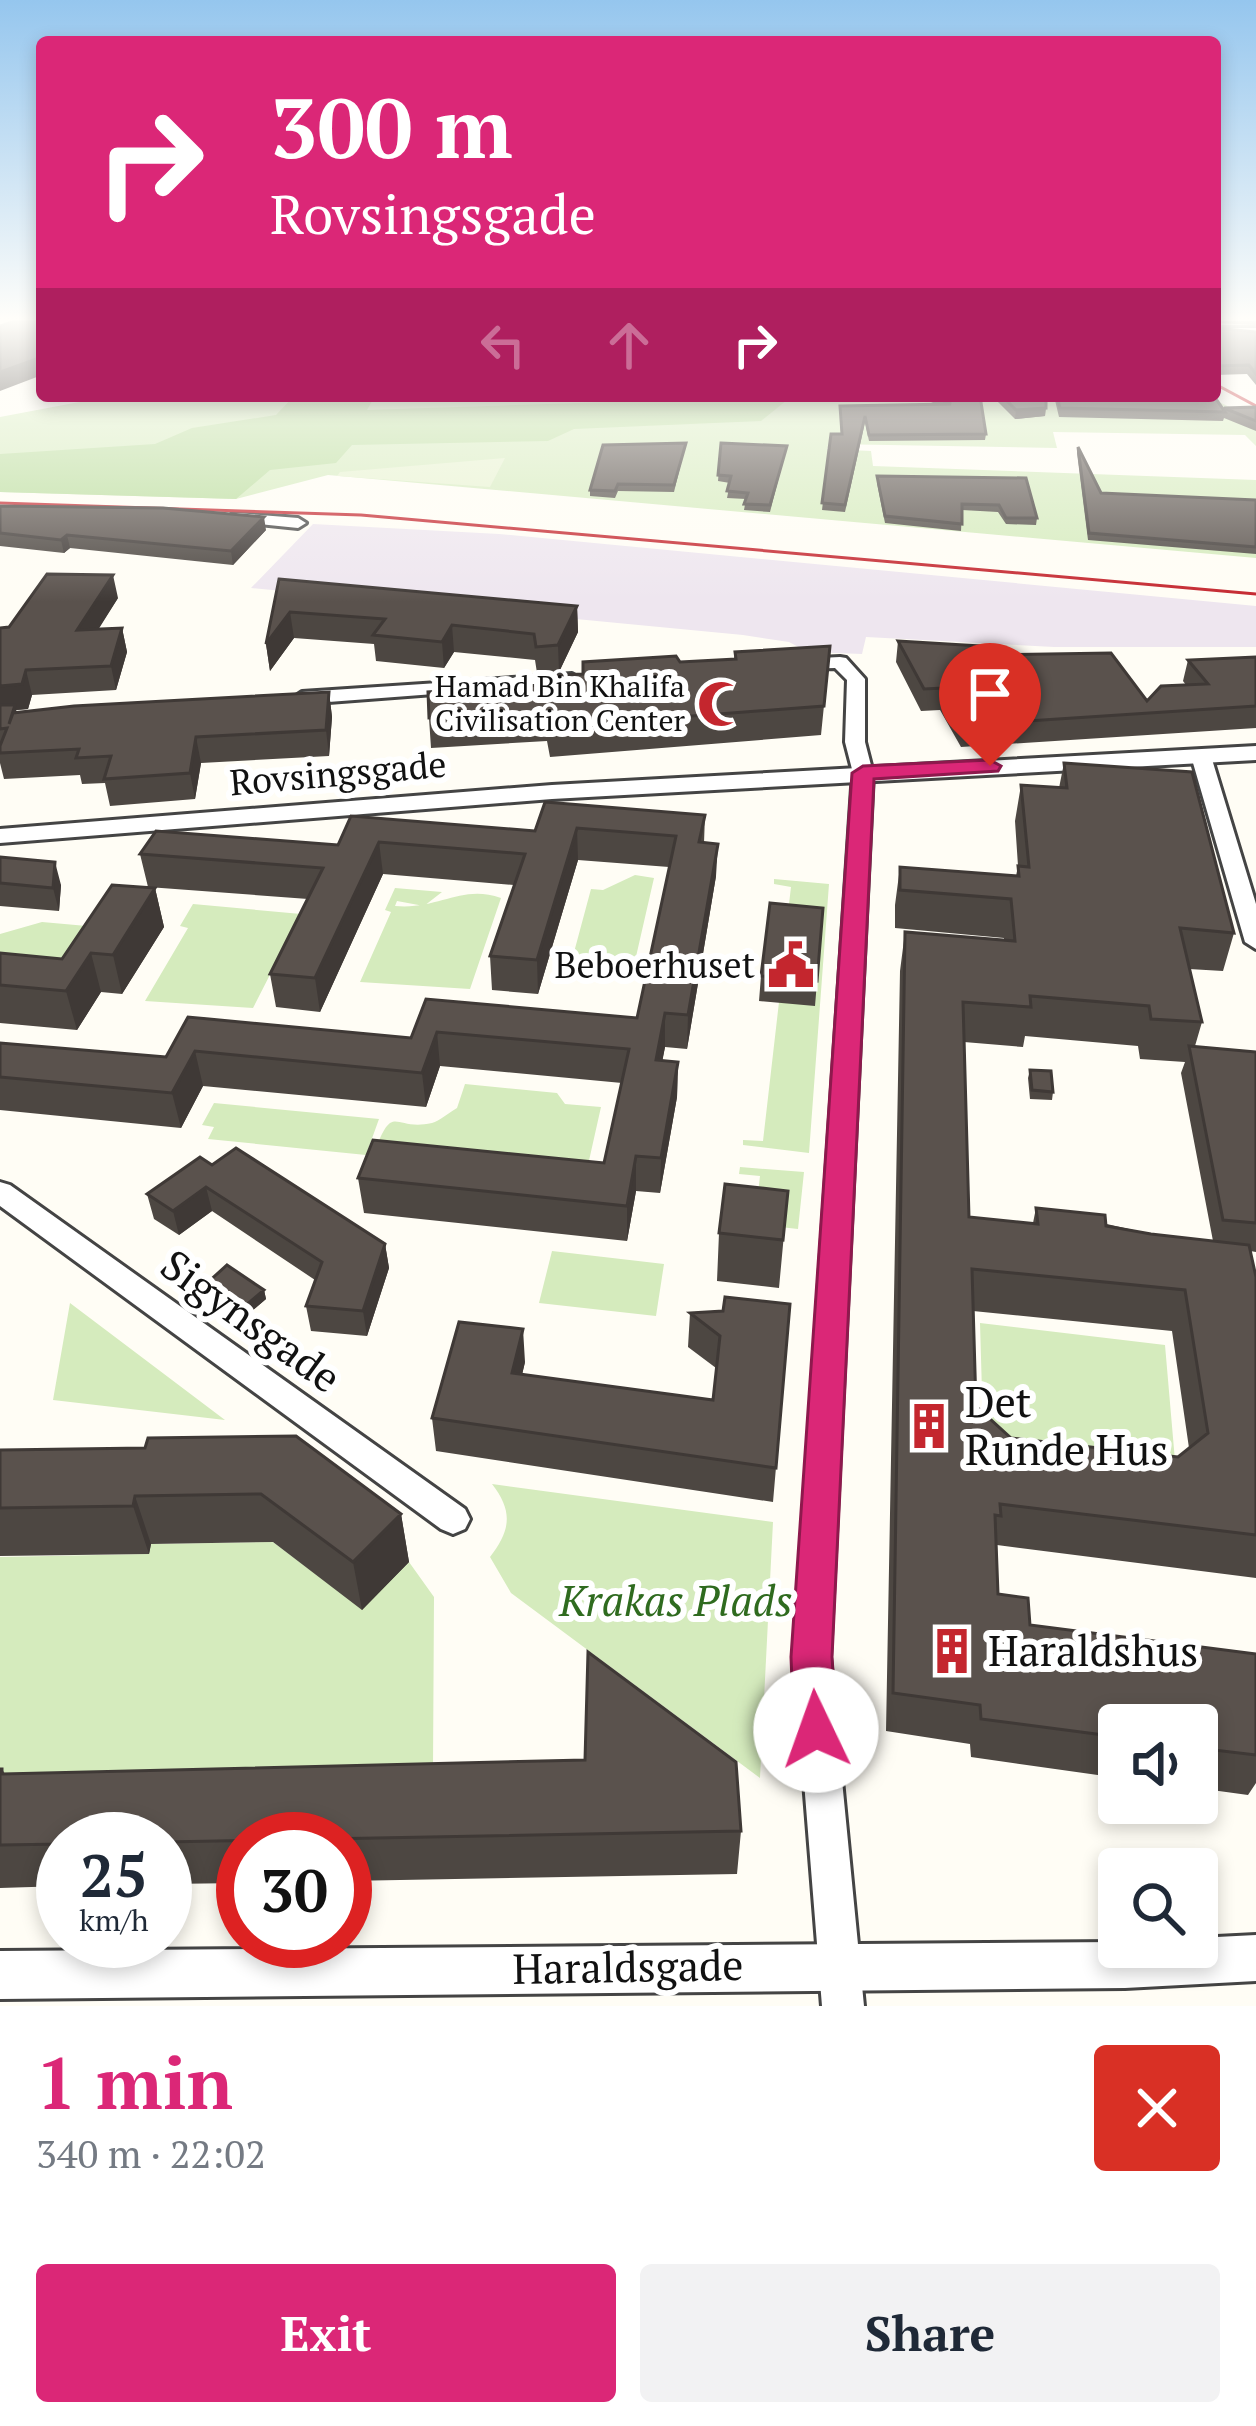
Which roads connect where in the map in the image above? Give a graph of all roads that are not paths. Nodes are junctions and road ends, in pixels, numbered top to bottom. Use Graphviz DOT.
graph roads {
  1 [pos="217,516"];
  2 [pos="298,524"];
  3 [pos="775,666"];
  4 [pos="584,678"];
  5 [pos="270,701"];
  6 [pos="1256,752"];
  7 [pos="1202,756"];
  8 [pos="863,773"];
  9 [pos="0,836"];
  10 [pos="1256,942"];
  11 [pos="0,1192"];
  12 [pos="453,1519"];
  13 [pos="1256,1958"];
  14 [pos="0,1975"];
  15 [pos="841,1986"];
  1 -- 2 [label="street"];
  3 -- 8 [label="street"];
  4 -- 5 [label="street"];
  6 -- 7 [label="street, Rovsingsgade"];
  7 -- 8 [label="street, Rovsingsgade"];
  7 -- 10 [label="street"];
  8 -- 9 [label="street, Rovsingsgade"];
  8 -- 15 [label="street"];
  11 -- 12 [label="street, Sigynsgade"];
  13 -- 15 [label="street, Haraldsgade"];
  14 -- 15 [label="street, Haraldsgade"];
}
